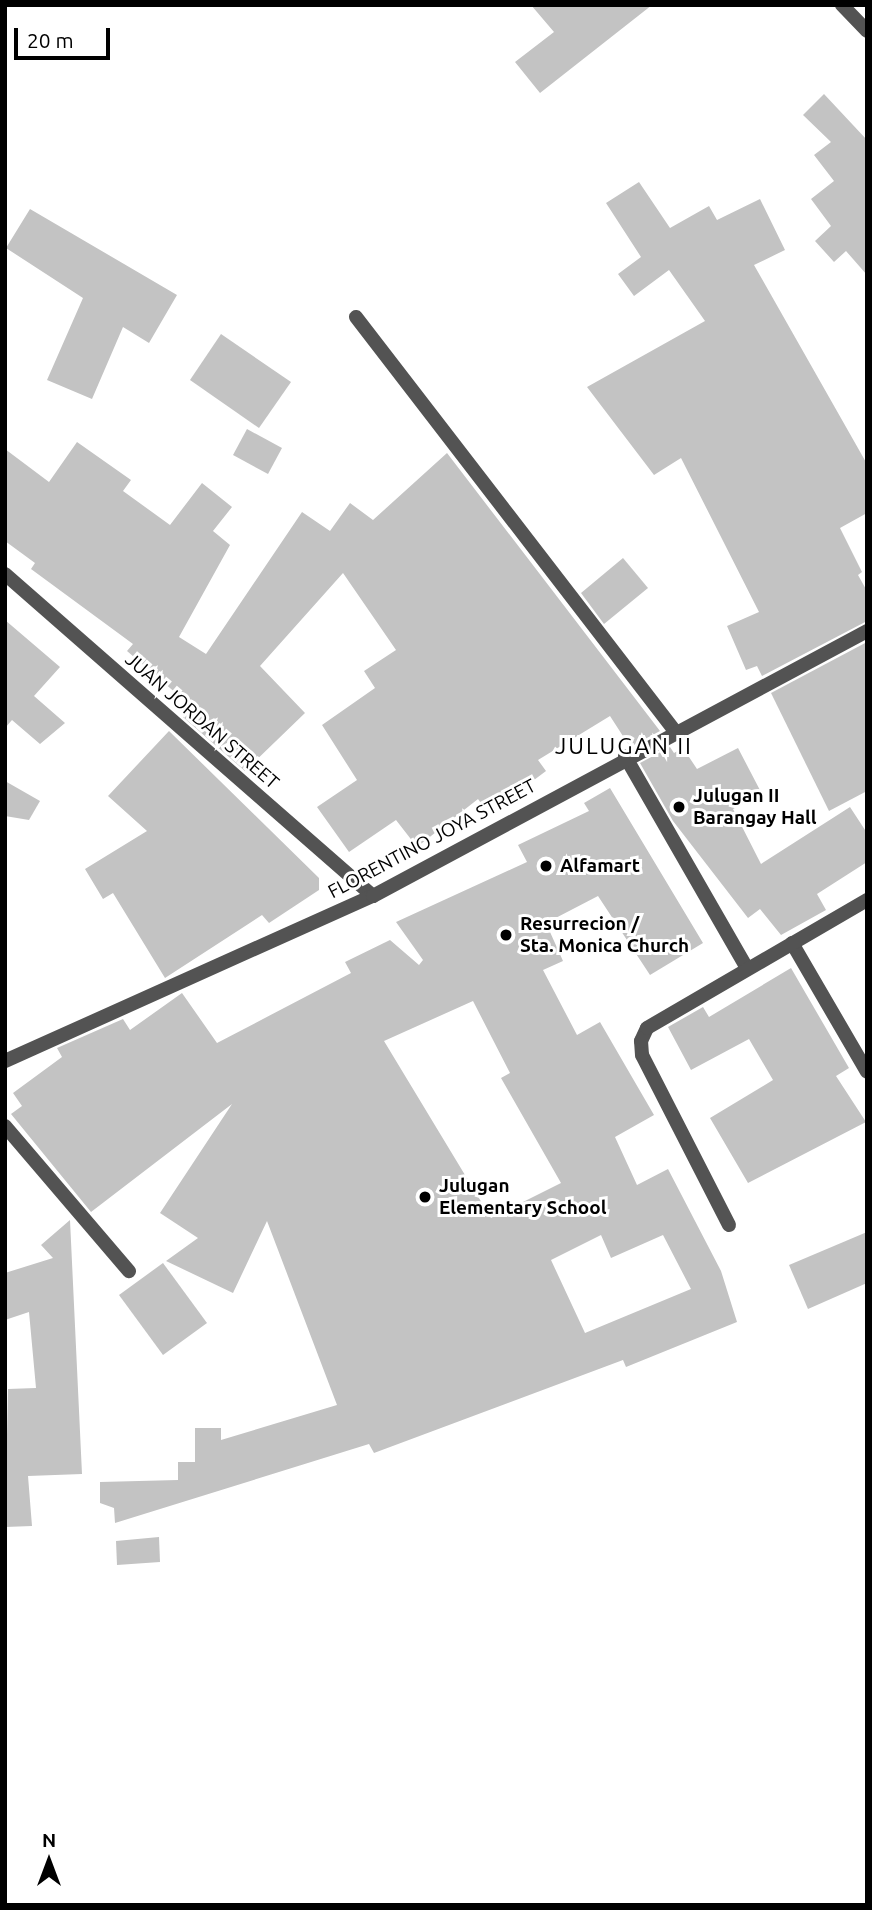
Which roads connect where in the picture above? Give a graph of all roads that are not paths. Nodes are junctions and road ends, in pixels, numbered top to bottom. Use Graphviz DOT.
graph roads {
  1 [pos="842,5"];
  2 [pos="867,31"];
  3 [pos="356,317"];
  4 [pos="5,574"];
  5 [pos="867,631"];
  6 [pos="674,730"];
  7 [pos="625,755"];
  8 [pos="373,897"];
  9 [pos="867,900"];
  10 [pos="792,943"];
  11 [pos="747,968"];
  12 [pos="5,1061"];
  13 [pos="867,1072"];
  14 [pos="5,1126"];
  15 [pos="729,1225"];
  16 [pos="129,1271"];
  1 -- 2 [label="street"];
  3 -- 6 [label="street"];
  4 -- 8 [label="street, JUAN JORDAN STREET"];
  5 -- 6 [label="street, FLORENTINO JOYA STREET"];
  6 -- 7 [label="street, FLORENTINO JOYA STREET"];
  7 -- 8 [label="street, FLORENTINO JOYA STREET"];
  7 -- 11 [label="street"];
  8 -- 12 [label="street, FLORENTINO JOYA STREET"];
  9 -- 10 [label="street"];
  10 -- 11 [label="street"];
  10 -- 13 [label="street"];
  11 -- 15 [label="street"];
  14 -- 16 [label="street"];
}
